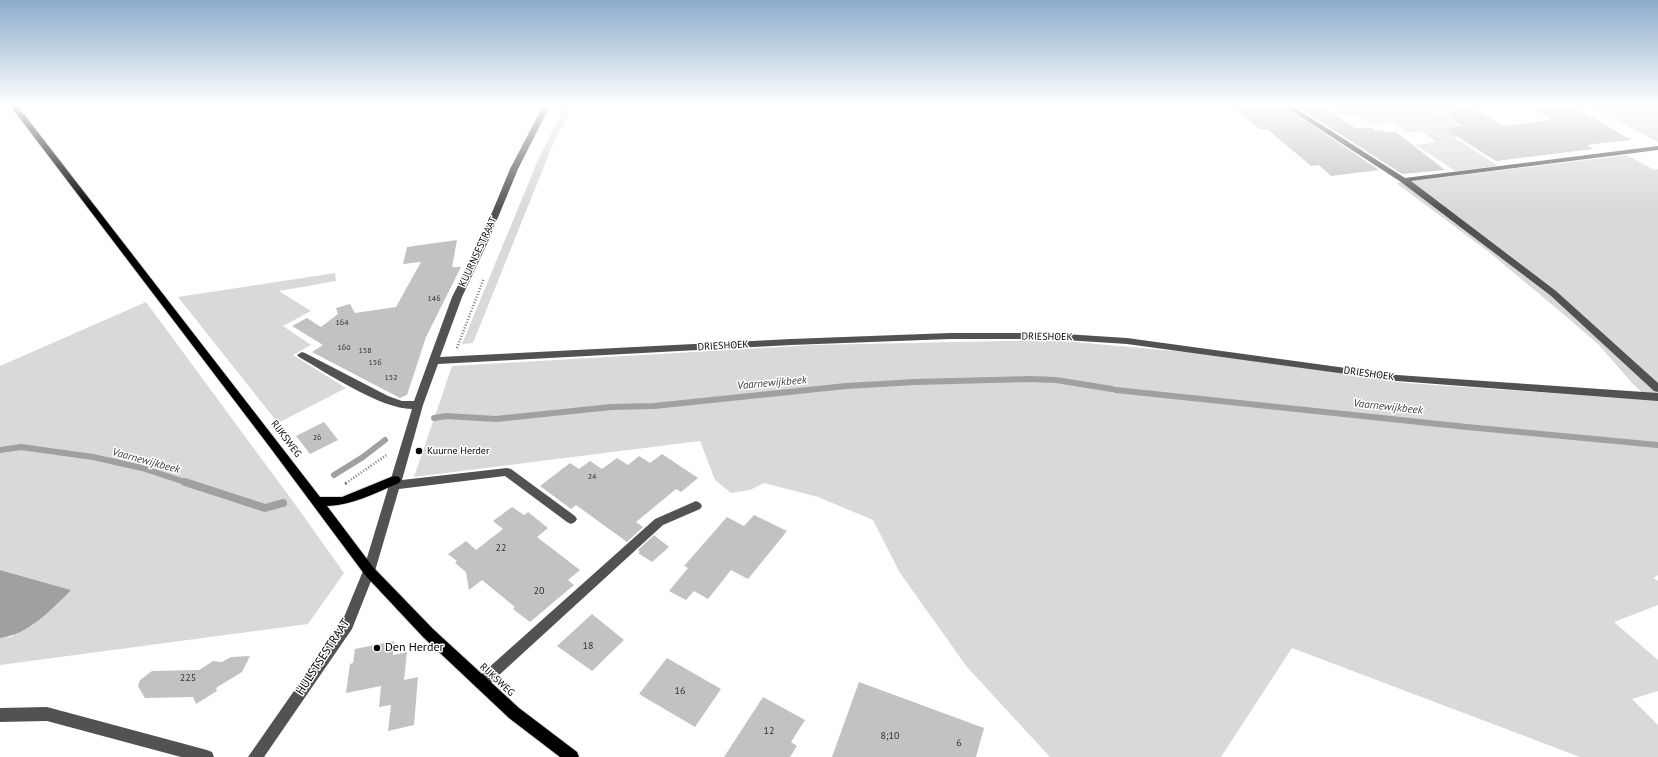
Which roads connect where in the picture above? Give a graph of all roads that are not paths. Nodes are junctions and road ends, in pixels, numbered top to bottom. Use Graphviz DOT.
graph roads {
  1 [pos="39,139"];
  2 [pos="530,139"];
  3 [pos="1340,139"];
  4 [pos="1658,148"];
  5 [pos="1404,180"];
  6 [pos="302,355"];
  7 [pos="433,361"];
  8 [pos="1658,389"];
  9 [pos="1658,396"];
  10 [pos="418,405"];
  11 [pos="395,483"];
  12 [pos="317,502"];
  13 [pos="696,506"];
  14 [pos="571,520"];
  15 [pos="370,571"];
  16 [pos="481,683"];
  17 [pos="0,715"];
  18 [pos="207,757"];
  19 [pos="255,757"];
  20 [pos="572,757"];
  1 -- 12 [label="main road, RIJKSWEG"];
  2 -- 7 [label="street, KUURNSESTRAAT"];
  3 -- 5 [label="street"];
  4 -- 5 [label="street"];
  5 -- 8 [label="street"];
  6 -- 10 [label="street"];
  7 -- 9 [label="street, DRIESHOEK"];
  7 -- 10 [label="street, KUURNSESTRAAT"];
  10 -- 11 [label="street, KUURNSESTRAAT"];
  11 -- 12 [label="main road"];
  11 -- 14 [label="street"];
  11 -- 15 [label="street, HULSTSESTRAAT"];
  12 -- 15 [label="main road, RIJKSWEG"];
  13 -- 16 [label="street"];
  15 -- 16 [label="main road, RIJKSWEG"];
  15 -- 19 [label="street, HULSTSESTRAAT"];
  16 -- 20 [label="main road, RIJKSWEG"];
  17 -- 18 [label="street"];
}
